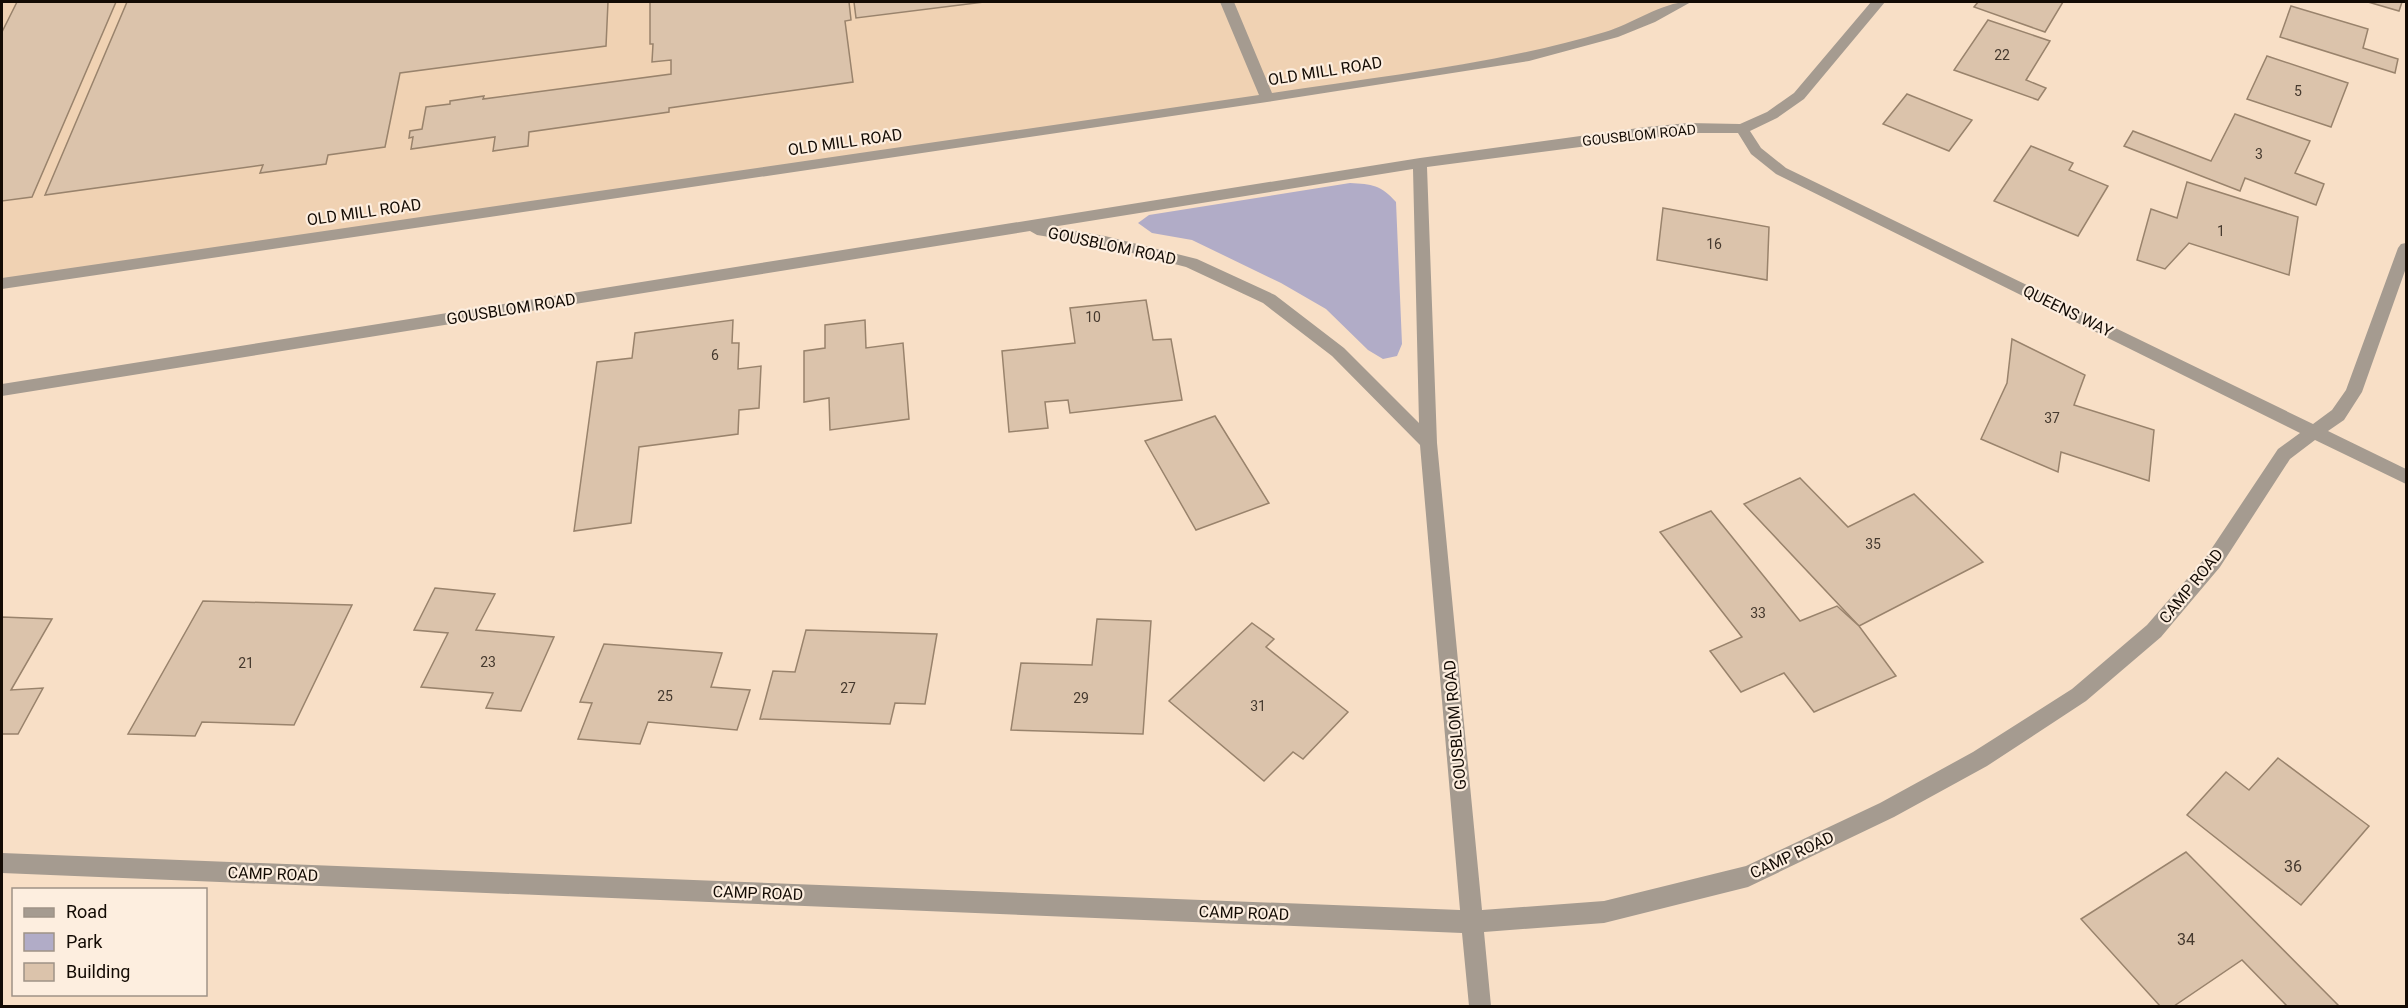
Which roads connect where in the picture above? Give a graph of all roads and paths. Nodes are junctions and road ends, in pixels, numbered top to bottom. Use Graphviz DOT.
graph roads {
  1 [pos="1227,2"];
  2 [pos="1684,2"];
  3 [pos="1878,2"];
  4 [pos="1267,98"];
  5 [pos="1742,129"];
  6 [pos="1420,163"];
  7 [pos="1021,228"];
  8 [pos="2406,248"];
  9 [pos="2,284"];
  10 [pos="2,390"];
  11 [pos="2315,432"];
  12 [pos="1428,443"];
  13 [pos="2406,477"];
  14 [pos="2,863"];
  15 [pos="1473,922"];
  16 [pos="1480,1006"];
  1 -- 4 [label="street"];
  2 -- 4 [label="street, OLD MILL ROAD"];
  3 -- 5 [label="street, GOUSBLOM ROAD"];
  4 -- 9 [label="street, OLD MILL ROAD"];
  5 -- 6 [label="street, GOUSBLOM ROAD"];
  5 -- 11 [label="street, QUEENS WAY"];
  6 -- 7 [label="street, GOUSBLOM ROAD"];
  6 -- 12 [label="street, GOUSBLOM ROAD"];
  7 -- 10 [label="street, GOUSBLOM ROAD"];
  7 -- 12 [label="street, GOUSBLOM ROAD"];
  8 -- 11 [label="street, CAMP ROAD"];
  11 -- 13 [label="street, QUEENS WAY"];
  11 -- 15 [label="street, CAMP ROAD"];
  12 -- 15 [label="street, GOUSBLOM ROAD"];
  14 -- 15 [label="street, CAMP ROAD"];
  15 -- 16 [label="street, GOUSBLOM ROAD"];
}
